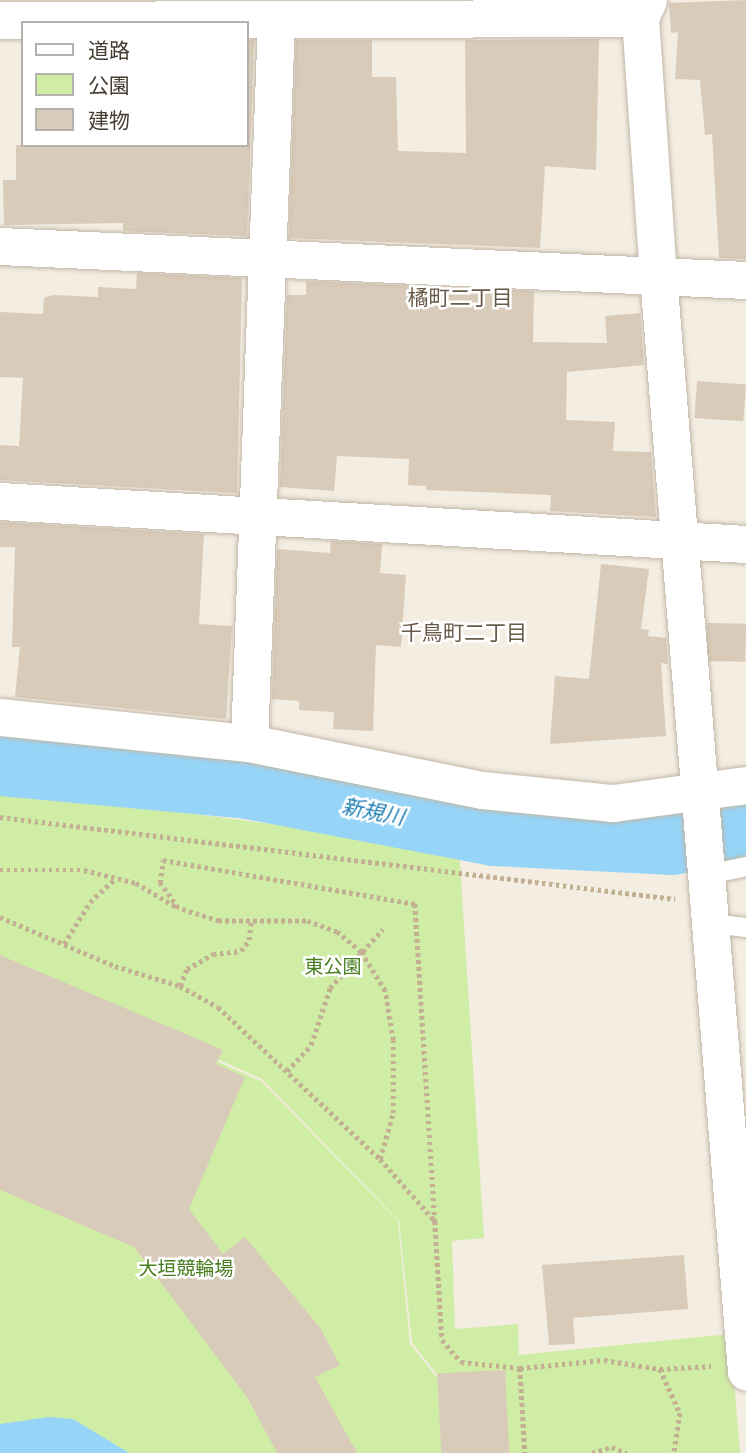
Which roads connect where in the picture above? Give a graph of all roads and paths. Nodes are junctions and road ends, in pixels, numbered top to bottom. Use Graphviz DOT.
graph roads {
  1 [pos="644,9"];
  2 [pos="231,10"];
  3 [pos="0,20"];
  4 [pos="276,20"];
  5 [pos="0,246"];
  6 [pos="269,260"];
  7 [pos="658,275"];
  8 [pos="746,280"];
  9 [pos="0,501"];
  10 [pos="258,514"];
  11 [pos="681,540"];
  12 [pos="746,544"];
  13 [pos="0,717"];
  14 [pos="249,743"];
  15 [pos="746,785"];
  16 [pos="703,799"];
  17 [pos="0,817"];
  18 [pos="746,866"];
  19 [pos="0,870"];
  20 [pos="117,878"];
  21 [pos="717,899"];
  22 [pos="178,908"];
  23 [pos="0,917"];
  24 [pos="251,920"];
  25 [pos="383,929"];
  26 [pos="64,944"];
  27 [pos="361,952"];
  28 [pos="180,986"];
  29 [pos="287,1071"];
  30 [pos="380,1159"];
  31 [pos="435,1221"];
  32 [pos="746,1364"];
  33 [pos="520,1368"];
  34 [pos="660,1369"];
  35 [pos="746,1371"];
  36 [pos="524,1453"];
  37 [pos="592,1453"];
  38 [pos="627,1453"];
  39 [pos="674,1453"];
  1 -- 4 [label="street"];
  1 -- 7 [label="street"];
  2 -- 3 [label="street"];
  2 -- 4 [label="street"];
  4 -- 6 [label="street"];
  5 -- 6 [label="street"];
  6 -- 7 [label="street"];
  6 -- 10 [label="street"];
  7 -- 8 [label="street"];
  7 -- 11 [label="street"];
  9 -- 10 [label="street"];
  10 -- 11 [label="street"];
  10 -- 14 [label="street"];
  11 -- 12 [label="street"];
  11 -- 16 [label="street"];
  13 -- 14 [label="street"];
  14 -- 16 [label="street"];
  15 -- 16 [label="street"];
  16 -- 21 [label="street"];
  17 -- 21 [label="path"];
  18 -- 21 [label="lane"];
  19 -- 20 [label="path"];
  20 -- 22 [label="path"];
  20 -- 26 [label="path"];
  21 -- 32 [label="street"];
  22 -- 24 [label="path"];
  22 -- 31 [label="path"];
  23 -- 26 [label="path"];
  24 -- 27 [label="path"];
  24 -- 28 [label="path"];
  25 -- 27 [label="path"];
  26 -- 28 [label="path"];
  27 -- 29 [label="path"];
  27 -- 30 [label="path"];
  28 -- 29 [label="path"];
  29 -- 30 [label="path"];
  30 -- 31 [label="path"];
  31 -- 33 [label="path"];
  32 -- 34 [label="path"];
  32 -- 35 [label="street"];
  33 -- 34 [label="path"];
  33 -- 36 [label="path"];
  34 -- 39 [label="path"];
  37 -- 38 [label="path"];
}
